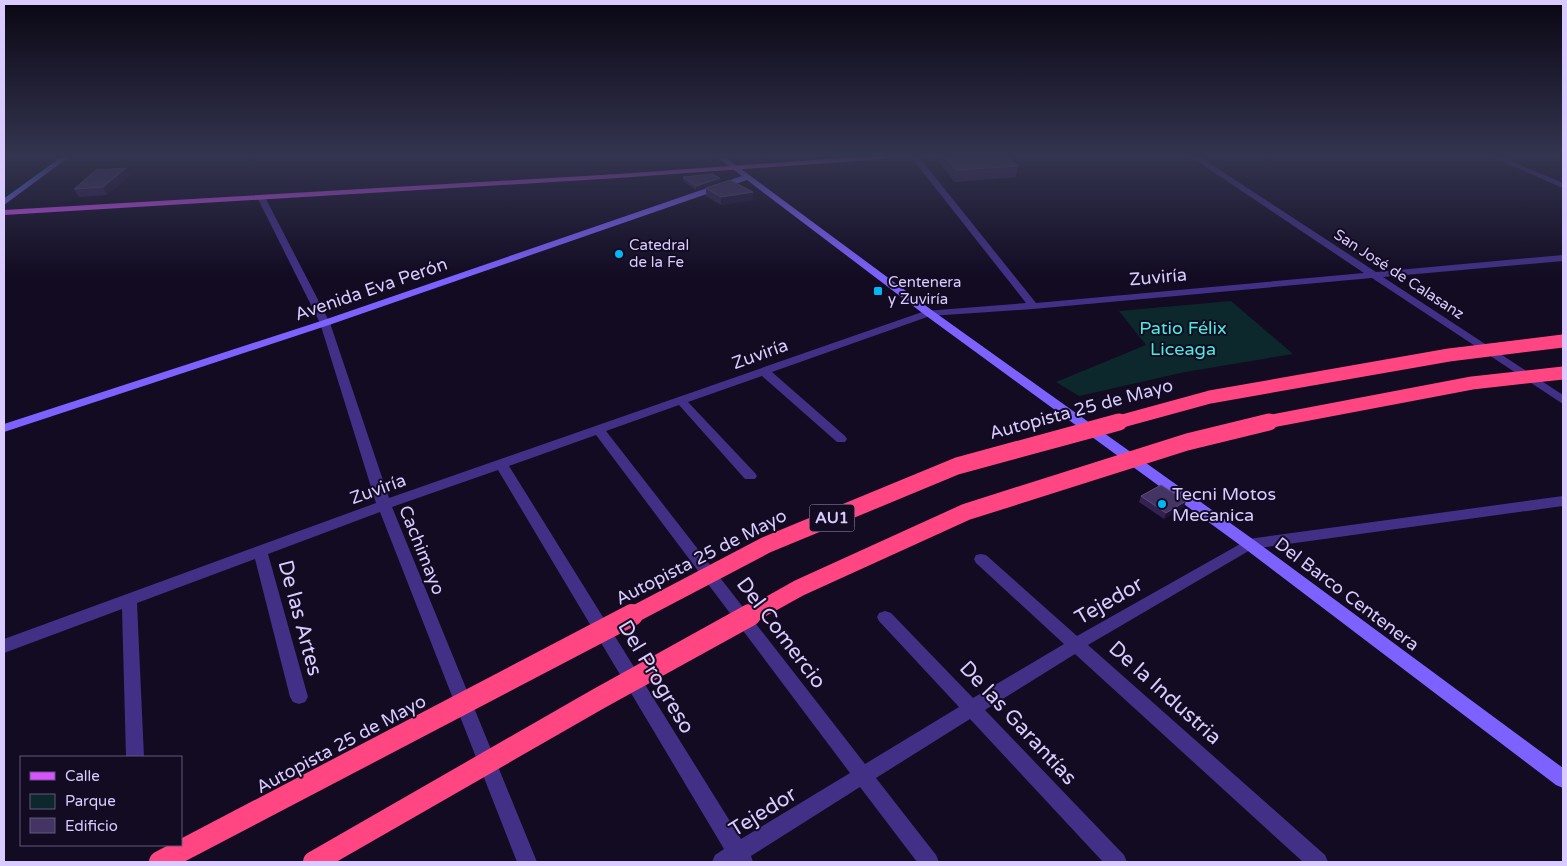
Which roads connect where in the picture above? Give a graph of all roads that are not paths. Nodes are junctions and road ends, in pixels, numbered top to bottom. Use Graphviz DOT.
graph roads {
  1 [pos="254,197"];
  2 [pos="261,197"];
  3 [pos="689,197"];
  4 [pos="775,197"];
  5 [pos="947,197"];
  6 [pos="1255,197"];
  7 [pos="4,213"];
  8 [pos="1563,258"];
  9 [pos="1372,275"];
  10 [pos="1033,306"];
  11 [pos="929,313"];
  12 [pos="325,324"];
  13 [pos="1563,341"];
  14 [pos="764,371"];
  15 [pos="1563,373"];
  16 [pos="1563,400"];
  17 [pos="681,401"];
  18 [pos="4,428"];
  19 [pos="598,429"];
  20 [pos="841,439"];
  21 [pos="500,464"];
  22 [pos="750,476"];
  23 [pos="1563,501"];
  24 [pos="384,505"];
  25 [pos="1249,544"];
  26 [pos="260,550"];
  27 [pos="981,559"];
  28 [pos="129,598"];
  29 [pos="885,617"];
  30 [pos="1077,644"];
  31 [pos="4,646"];
  32 [pos="299,696"];
  33 [pos="972,708"];
  34 [pos="135,756"];
  35 [pos="862,776"];
  36 [pos="1563,779"];
  37 [pos="740,858"];
  38 [pos="160,862"];
  39 [pos="314,862"];
  40 [pos="527,862"];
  41 [pos="722,862"];
  42 [pos="929,862"];
  43 [pos="1118,862"];
  44 [pos="1318,862"];
  1 -- 7 [label="main road"];
  2 -- 12 [label="street, Cachimayo"];
  3 -- 12 [label="street, Avenida Eva Perón"];
  4 -- 11 [label="street, Del Barco Centenera"];
  5 -- 10 [label="street"];
  6 -- 9 [label="street, San José de Calasanz"];
  8 -- 9 [label="street, Zuviría"];
  9 -- 10 [label="street, Zuviría"];
  9 -- 16 [label="street, San José de Calasanz"];
  10 -- 11 [label="street, Zuviría"];
  11 -- 14 [label="street, Zuviría"];
  11 -- 25 [label="street, Del Barco Centenera"];
  12 -- 18 [label="street, Avenida Eva Perón"];
  12 -- 24 [label="street, Cachimayo"];
  13 -- 38 [label="highway, Autopista 25 de Mayo / AU1, bridge"];
  14 -- 17 [label="street, Zuviría"];
  14 -- 20 [label="street"];
  15 -- 39 [label="highway, bridge"];
  17 -- 19 [label="street, Zuviría"];
  17 -- 22 [label="street"];
  19 -- 21 [label="street, Zuviría"];
  19 -- 35 [label="street, Del Comercio"];
  21 -- 24 [label="street, Zuviría"];
  21 -- 37 [label="street, Del Progreso"];
  23 -- 25 [label="street, Tejedor"];
  24 -- 26 [label="street, Zuviría"];
  24 -- 40 [label="street, Cachimayo"];
  25 -- 30 [label="street, Tejedor"];
  25 -- 36 [label="street, Del Barco Centenera"];
  26 -- 28 [label="street, Zuviría"];
  26 -- 32 [label="street, De las Artes"];
  27 -- 30 [label="street, De la Industria"];
  28 -- 31 [label="street, Zuviría"];
  28 -- 34 [label="street"];
  29 -- 33 [label="street, De las Garantías"];
  30 -- 33 [label="street, Tejedor"];
  30 -- 44 [label="street, De la Industria"];
  33 -- 35 [label="street, Tejedor"];
  33 -- 43 [label="street, De las Garantías"];
  35 -- 37 [label="street, Tejedor"];
  35 -- 42 [label="street, Del Comercio"];
  37 -- 41 [label="street, Tejedor"];
}
